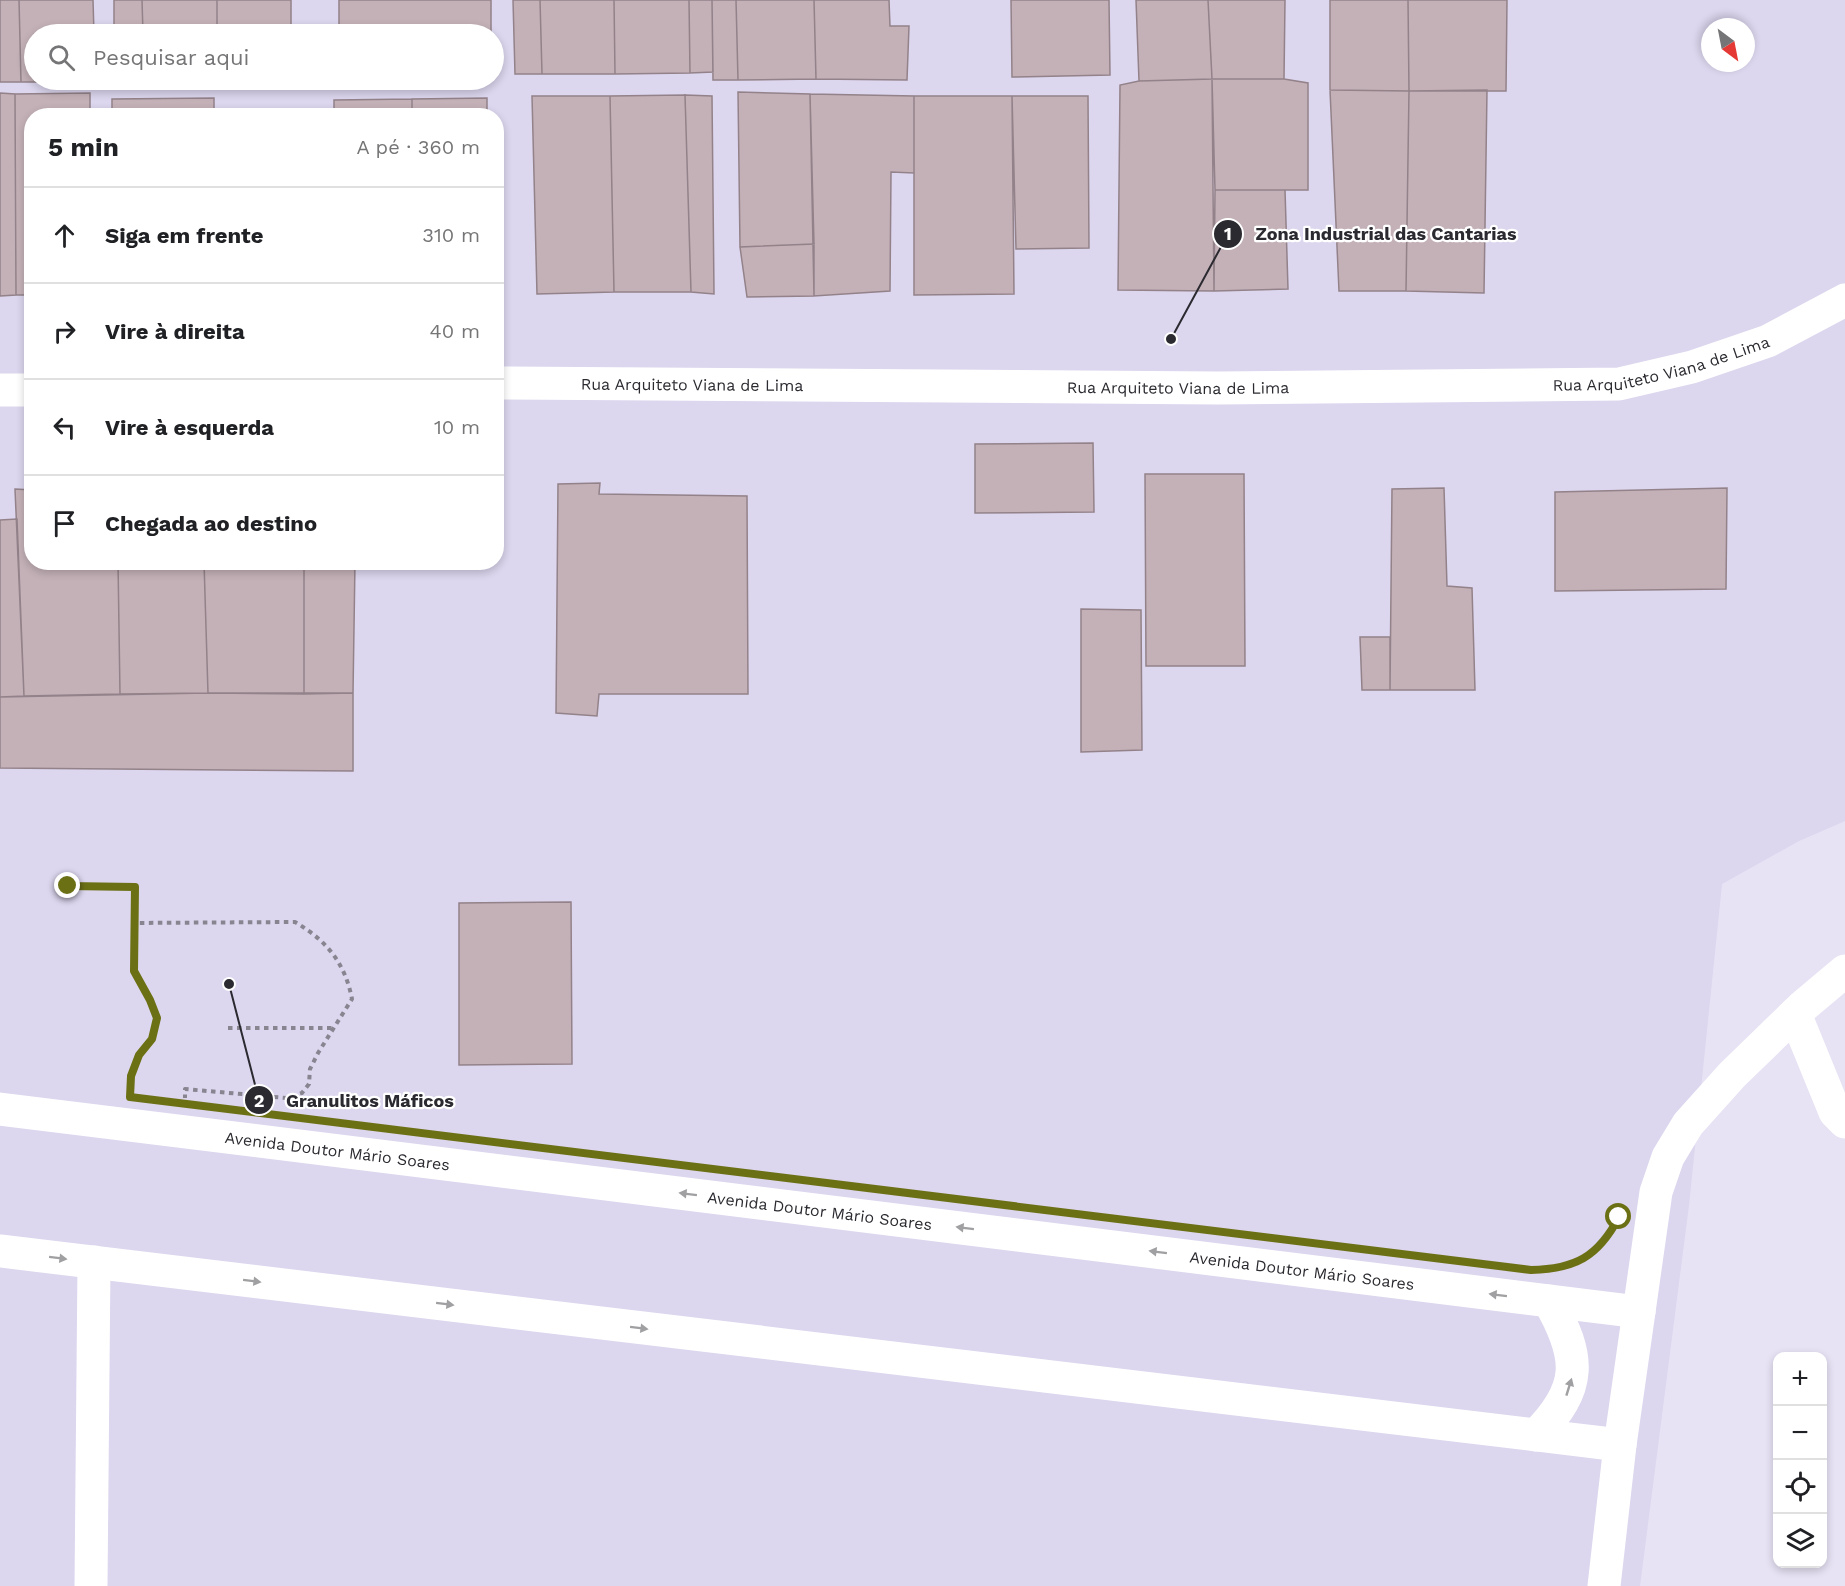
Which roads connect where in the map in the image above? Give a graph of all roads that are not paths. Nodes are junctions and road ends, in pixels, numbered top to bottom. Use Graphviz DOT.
graph roads {
  1 [pos="1845,300"];
  2 [pos="504,383"];
  3 [pos="0,390"];
  4 [pos="24,390"];
  5 [pos="1845,971"];
  6 [pos="1845,994"];
  7 [pos="1798,1011"];
  8 [pos="0,1109"];
  9 [pos="1845,1122"];
  10 [pos="0,1251"];
  11 [pos="94,1262"];
  12 [pos="1552,1285"];
  13 [pos="1639,1312"];
  14 [pos="1536,1435"];
  15 [pos="1620,1445"];
  16 [pos="91,1586"];
  17 [pos="1604,1586"];
  1 -- 2 [label="street, Rua Arquiteto Viana de Lima"];
  3 -- 4 [label="street"];
  5 -- 7 [label="street"];
  6 -- 7 [label="street"];
  7 -- 9 [label="street"];
  7 -- 13 [label="street"];
  12 -- 8 [label="street, Avenida Doutor Mário Soares, one-way"];
  10 -- 11 [label="street, one-way"];
  11 -- 14 [label="street, one-way"];
  11 -- 16 [label="street"];
  12 -- 13 [label="street, Avenida Doutor Mário Soares"];
  14 -- 12 [label="street, one-way"];
  13 -- 15 [label="street"];
  14 -- 15 [label="street"];
  15 -- 17 [label="street"];
}
